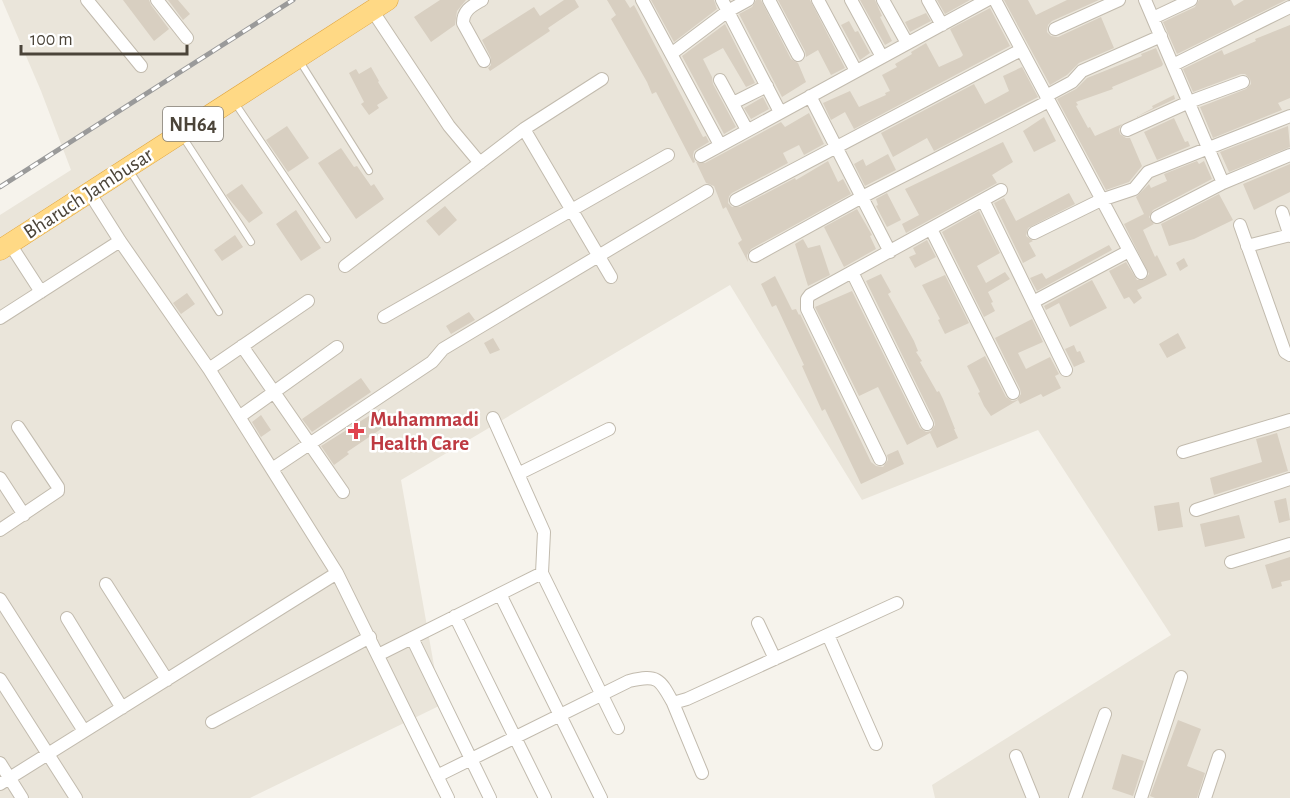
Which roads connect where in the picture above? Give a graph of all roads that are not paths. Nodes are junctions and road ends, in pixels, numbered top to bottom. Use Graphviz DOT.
graph roads {
  1 [pos="87,0"];
  2 [pos="157,0"];
  3 [pos="482,0"];
  4 [pos="642,0"];
  5 [pos="748,0"];
  6 [pos="769,0"];
  7 [pos="818,0"];
  8 [pos="851,0"];
  9 [pos="883,0"];
  10 [pos="928,0"];
  11 [pos="987,0"];
  12 [pos="995,0"];
  13 [pos="1119,0"];
  14 [pos="1145,0"];
  15 [pos="1191,0"];
  16 [pos="380,5"];
  17 [pos="725,6"];
  18 [pos="1290,7"];
  19 [pos="1153,18"];
  20 [pos="942,25"];
  21 [pos="1055,29"];
  22 [pos="1161,36"];
  23 [pos="187,38"];
  24 [pos="907,43"];
  25 [pos="1021,50"];
  26 [pos="671,54"];
  27 [pos="798,56"];
  28 [pos="298,57"];
  29 [pos="882,57"];
  30 [pos="484,61"];
  31 [pos="1173,65"];
  32 [pos="141,66"];
  33 [pos="856,71"];
  34 [pos="602,79"];
  35 [pos="720,80"];
  36 [pos="1243,82"];
  37 [pos="766,86"];
  38 [pos="810,96"];
  39 [pos="1047,98"];
  40 [pos="232,99"];
  41 [pos="1189,102"];
  42 [pos="732,103"];
  43 [pos="780,112"];
  44 [pos="1290,116"];
  45 [pos="524,129"];
  46 [pos="747,130"];
  47 [pos="1127,130"];
  48 [pos="180,133"];
  49 [pos="720,145"];
  50 [pos="836,147"];
  51 [pos="1209,147"];
  52 [pos="668,155"];
  53 [pos="1290,155"];
  54 [pos="701,156"];
  55 [pos="480,163"];
  56 [pos="128,167"];
  57 [pos="369,171"];
  58 [pos="1223,183"];
  59 [pos="1001,190"];
  60 [pos="707,191"];
  61 [pos="89,192"];
  62 [pos="862,197"];
  63 [pos="736,200"];
  64 [pos="983,200"];
  65 [pos="1101,200"];
  66 [pos="571,209"];
  67 [pos="1282,212"];
  68 [pos="1157,218"];
  69 [pos="1240,225"];
  70 [pos="931,229"];
  71 [pos="1034,233"];
  72 [pos="1290,235"];
  73 [pos="327,239"];
  74 [pos="120,241"];
  75 [pos="250,242"];
  76 [pos="1247,246"];
  77 [pos="5,247"];
  78 [pos="1129,251"];
  79 [pos="890,252"];
  80 [pos="598,256"];
  81 [pos="755,256"];
  82 [pos="345,266"];
  83 [pos="852,272"];
  84 [pos="1141,273"];
  85 [pos="611,277"];
  86 [pos="41,292"];
  87 [pos="308,302"];
  88 [pos="1033,302"];
  89 [pos="219,312"];
  90 [pos="384,316"];
  91 [pos="0,318"];
  92 [pos="242,346"];
  93 [pos="337,347"];
  94 [pos="1290,355"];
  95 [pos="209,369"];
  96 [pos="1066,370"];
  97 [pos="273,392"];
  98 [pos="1013,393"];
  99 [pos="239,417"];
  100 [pos="493,418"];
  101 [pos="1290,420"];
  102 [pos="927,424"];
  103 [pos="18,427"];
  104 [pos="609,429"];
  105 [pos="308,444"];
  106 [pos="1183,452"];
  107 [pos="880,459"];
  108 [pos="272,469"];
  109 [pos="518,474"];
  110 [pos="0,478"];
  111 [pos="1290,479"];
  112 [pos="343,492"];
  113 [pos="1196,510"];
  114 [pos="24,514"];
  115 [pos="0,530"];
  116 [pos="1290,544"];
  117 [pos="1231,562"];
  118 [pos="337,573"];
  119 [pos="542,573"];
  120 [pos="106,584"];
  121 [pos="500,594"];
  122 [pos="0,599"];
  123 [pos="897,603"];
  124 [pos="455,616"];
  125 [pos="67,618"];
  126 [pos="758,623"];
  127 [pos="828,634"];
  128 [pos="370,637"];
  129 [pos="412,638"];
  130 [pos="378,655"];
  131 [pos="775,659"];
  132 [pos="1181,677"];
  133 [pos="0,679"];
  134 [pos="167,680"];
  135 [pos="602,694"];
  136 [pos="673,703"];
  137 [pos="122,708"];
  138 [pos="1105,714"];
  139 [pos="559,716"];
  140 [pos="212,722"];
  141 [pos="618,728"];
  142 [pos="84,731"];
  143 [pos="515,738"];
  144 [pos="876,744"];
  145 [pos="48,754"];
  146 [pos="1016,756"];
  147 [pos="1219,756"];
  148 [pos="471,760"];
  149 [pos="0,763"];
  150 [pos="702,773"];
  151 [pos="437,776"];
  152 [pos="5,781"];
  153 [pos="22,798"];
  154 [pos="76,798"];
  155 [pos="448,798"];
  156 [pos="490,798"];
  157 [pos="545,798"];
  158 [pos="600,798"];
  159 [pos="1033,798"];
  160 [pos="1075,798"];
  161 [pos="1141,798"];
  162 [pos="1205,798"];
  1 -- 32 [label="street"];
  2 -- 23 [label="street"];
  3 -- 30 [label="street"];
  4 -- 26 [label="street"];
  5 -- 17 [label="street"];
  6 -- 27 [label="street"];
  7 -- 33 [label="street"];
  8 -- 29 [label="street"];
  9 -- 24 [label="street"];
  10 -- 20 [label="street"];
  11 -- 20 [label="street"];
  12 -- 25 [label="street"];
  13 -- 21 [label="street"];
  14 -- 19 [label="street"];
  15 -- 19 [label="street"];
  16 -- 28 [label="highway, Bharuch Jambusar / NH64"];
  16 -- 55 [label="street"];
  17 -- 26 [label="street"];
  17 -- 37 [label="street"];
  18 -- 31 [label="street"];
  19 -- 22 [label="street"];
  20 -- 24 [label="street"];
  22 -- 31 [label="street"];
  22 -- 39 [label="street"];
  24 -- 29 [label="street"];
  25 -- 39 [label="street"];
  25 -- 50 [label="street"];
  26 -- 49 [label="street"];
  28 -- 40 [label="highway, Bharuch Jambusar / NH64"];
  28 -- 57 [label="lane"];
  29 -- 33 [label="street"];
  31 -- 41 [label="street"];
  33 -- 38 [label="street"];
  34 -- 45 [label="street"];
  35 -- 42 [label="street"];
  36 -- 41 [label="street"];
  37 -- 42 [label="street"];
  37 -- 43 [label="street"];
  38 -- 43 [label="street"];
  38 -- 50 [label="street"];
  39 -- 62 [label="street"];
  39 -- 65 [label="street"];
  40 -- 48 [label="highway, Bharuch Jambusar / NH64"];
  40 -- 73 [label="lane"];
  41 -- 47 [label="street"];
  41 -- 51 [label="street"];
  42 -- 46 [label="street"];
  43 -- 46 [label="street"];
  44 -- 51 [label="street"];
  45 -- 55 [label="street"];
  45 -- 66 [label="street"];
  46 -- 49 [label="street"];
  48 -- 56 [label="highway, Bharuch Jambusar / NH64"];
  48 -- 75 [label="lane"];
  49 -- 54 [label="street"];
  50 -- 62 [label="street"];
  50 -- 63 [label="street"];
  51 -- 58 [label="street"];
  51 -- 65 [label="street"];
  52 -- 66 [label="street"];
  53 -- 58 [label="street"];
  55 -- 82 [label="street"];
  56 -- 61 [label="highway, Bharuch Jambusar / NH64"];
  56 -- 89 [label="lane"];
  58 -- 68 [label="street"];
  59 -- 64 [label="street"];
  60 -- 80 [label="street"];
  61 -- 74 [label="street"];
  61 -- 77 [label="highway, Bharuch Jambusar / NH64"];
  62 -- 79 [label="street"];
  62 -- 81 [label="street"];
  64 -- 70 [label="street"];
  64 -- 88 [label="street"];
  65 -- 71 [label="street"];
  65 -- 78 [label="street"];
  66 -- 80 [label="street"];
  66 -- 90 [label="street"];
  67 -- 72 [label="street"];
  69 -- 76 [label="street"];
  70 -- 79 [label="street"];
  70 -- 98 [label="street"];
  72 -- 76 [label="street"];
  74 -- 86 [label="street"];
  74 -- 95 [label="street"];
  76 -- 94 [label="street"];
  77 -- 86 [label="street"];
  78 -- 84 [label="street"];
  78 -- 88 [label="street"];
  79 -- 83 [label="street"];
  80 -- 85 [label="street"];
  80 -- 105 [label="street"];
  83 -- 102 [label="street"];
  83 -- 107 [label="street"];
  86 -- 91 [label="street"];
  87 -- 92 [label="street"];
  88 -- 96 [label="street"];
  92 -- 95 [label="street"];
  92 -- 97 [label="street"];
  93 -- 97 [label="street"];
  95 -- 99 [label="street"];
  97 -- 99 [label="street"];
  97 -- 105 [label="street"];
  99 -- 108 [label="street"];
  100 -- 109 [label="street"];
  101 -- 106 [label="street"];
  103 -- 114 [label="street"];
  104 -- 109 [label="street"];
  105 -- 108 [label="street"];
  105 -- 112 [label="street"];
  108 -- 118 [label="street"];
  109 -- 119 [label="street"];
  110 -- 114 [label="street"];
  111 -- 113 [label="street"];
  114 -- 115 [label="street"];
  116 -- 117 [label="street"];
  118 -- 128 [label="street"];
  118 -- 134 [label="street"];
  119 -- 121 [label="street"];
  119 -- 135 [label="street"];
  120 -- 134 [label="street"];
  121 -- 124 [label="street"];
  121 -- 139 [label="street"];
  122 -- 142 [label="street"];
  123 -- 127 [label="street"];
  124 -- 129 [label="street"];
  124 -- 143 [label="street"];
  125 -- 137 [label="street"];
  126 -- 131 [label="street"];
  127 -- 131 [label="street"];
  127 -- 144 [label="street"];
  128 -- 130 [label="street"];
  128 -- 140 [label="street"];
  129 -- 130 [label="street"];
  129 -- 148 [label="street"];
  130 -- 151 [label="street"];
  131 -- 136 [label="street"];
  132 -- 161 [label="street"];
  133 -- 145 [label="street"];
  134 -- 137 [label="street"];
  135 -- 136 [label="street"];
  135 -- 139 [label="street"];
  135 -- 141 [label="street"];
  136 -- 150 [label="street"];
  137 -- 142 [label="street"];
  138 -- 160 [label="street"];
  139 -- 143 [label="street"];
  139 -- 158 [label="street"];
  142 -- 145 [label="street"];
  143 -- 148 [label="street"];
  143 -- 157 [label="street"];
  145 -- 152 [label="street"];
  145 -- 154 [label="street"];
  146 -- 159 [label="street"];
  147 -- 162 [label="street"];
  148 -- 151 [label="street"];
  148 -- 156 [label="street"];
  149 -- 152 [label="street"];
  151 -- 155 [label="street"];
  152 -- 153 [label="street"];
}
